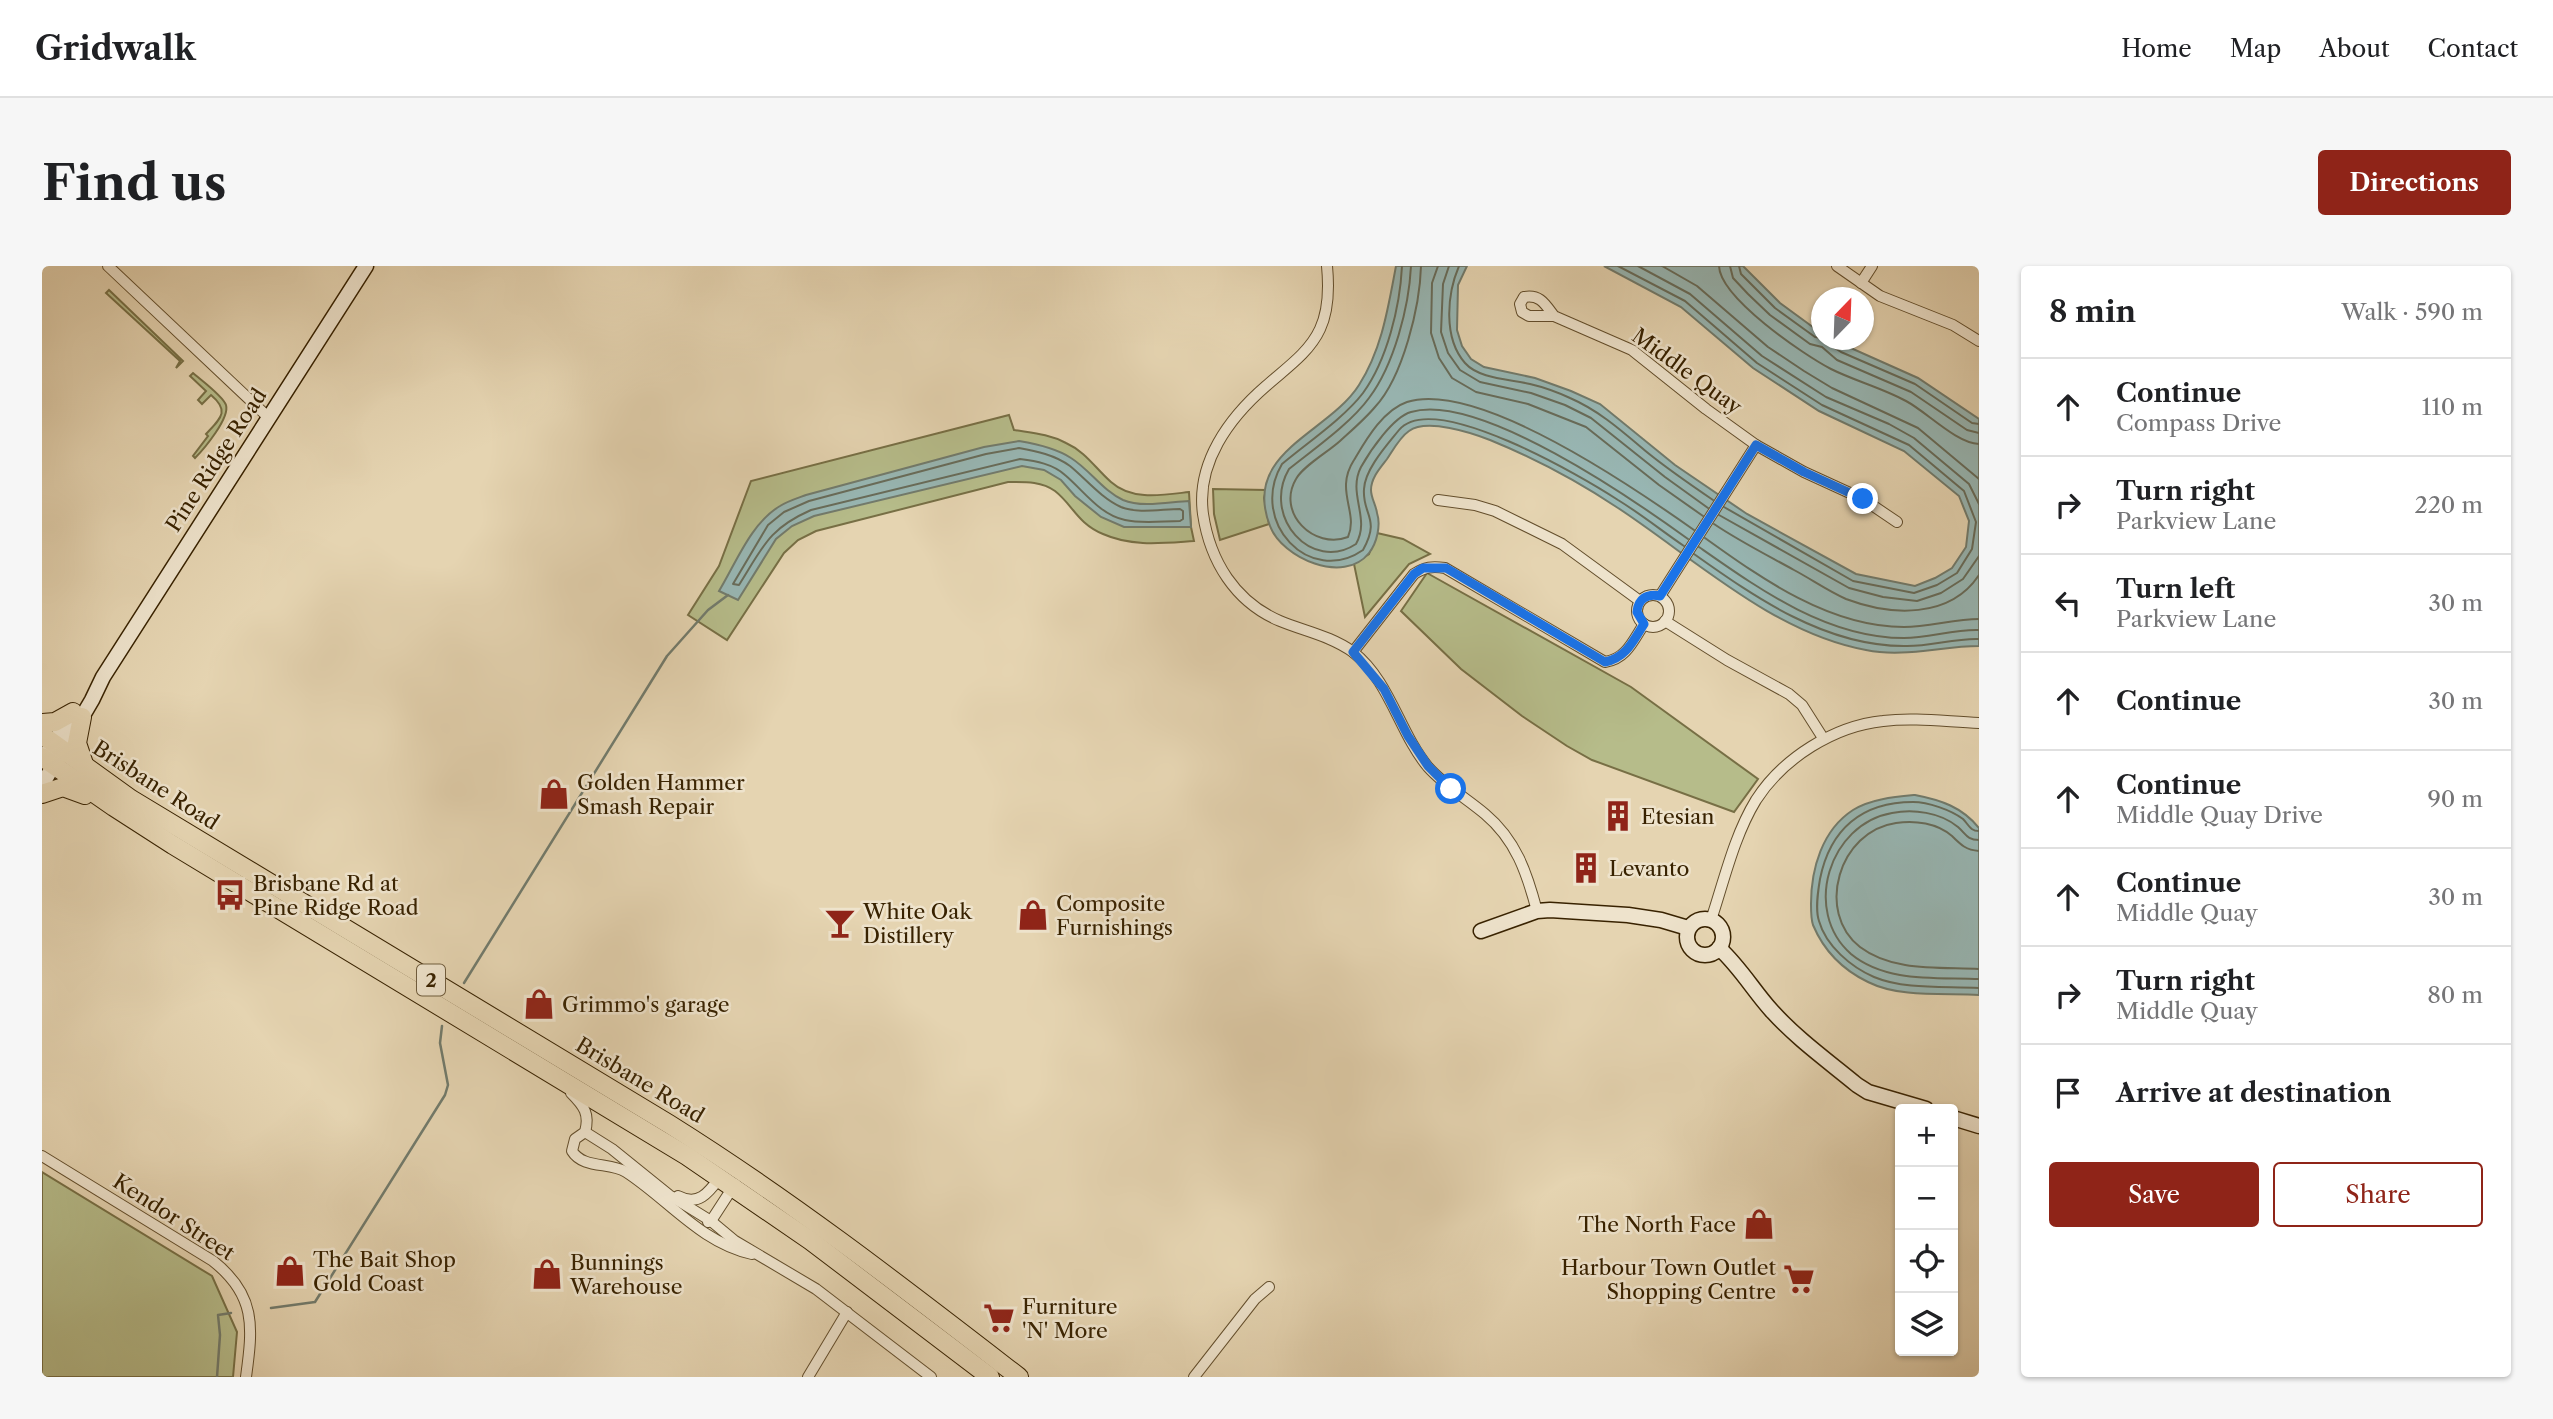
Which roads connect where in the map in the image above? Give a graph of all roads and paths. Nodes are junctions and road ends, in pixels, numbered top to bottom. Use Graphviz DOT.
graph roads {
  1 [pos="108,266"];
  2 [pos="366,266"];
  3 [pos="1327,266"];
  4 [pos="1837,266"];
  5 [pos="1872,266"];
  6 [pos="1861,283"];
  7 [pos="1554,316"];
  8 [pos="1979,341"];
  9 [pos="268,417"];
  10 [pos="1756,445"];
  11 [pos="1438,500"];
  12 [pos="1897,522"];
  13 [pos="1660,596"];
  14 [pos="1640,601"];
  15 [pos="1665,621"];
  16 [pos="1644,624"];
  17 [pos="1353,652"];
  18 [pos="77,714"];
  19 [pos="42,723"];
  20 [pos="1979,723"];
  21 [pos="1823,738"];
  22 [pos="48,753"];
  23 [pos="85,767"];
  24 [pos="42,785"];
  25 [pos="42,794"];
  26 [pos="114,807"];
  27 [pos="1537,911"];
  28 [pos="1711,920"];
  29 [pos="1689,928"];
  30 [pos="1481,931"];
  31 [pos="1719,948"];
  32 [pos="553,1074"];
  33 [pos="1910,1104"];
  34 [pos="1958,1120"];
  35 [pos="1979,1126"];
  36 [pos="585,1132"];
  37 [pos="42,1156"];
  38 [pos="732,1175"];
  39 [pos="657,1183"];
  40 [pos="688,1221"];
  41 [pos="712,1221"];
  42 [pos="756,1255"];
  43 [pos="1269,1287"];
  44 [pos="847,1312"];
  45 [pos="246,1377"];
  46 [pos="808,1377"];
  47 [pos="931,1377"];
  48 [pos="990,1377"];
  49 [pos="1019,1377"];
  50 [pos="1194,1377"];
  1 -- 9 [label="street"];
  2 -- 9 [label="street, Pine Ridge Road"];
  3 -- 17 [label="street"];
  4 -- 6 [label="street"];
  5 -- 6 [label="street"];
  6 -- 8 [label="street"];
  7 -- 10 [label="street, Middle Quay"];
  9 -- 18 [label="street, Pine Ridge Road"];
  10 -- 12 [label="street, Middle Quay"];
  10 -- 13 [label="street"];
  11 -- 14 [label="street"];
  13 -- 14 [label="street"];
  13 -- 15 [label="street"];
  14 -- 16 [label="street"];
  15 -- 16 [label="street"];
  15 -- 21 [label="street"];
  16 -- 17 [label="street"];
  17 -- 27 [label="street"];
  18 -- 19 [label="highway"];
  18 -- 22 [label="street, Pine Ridge Road"];
  18 -- 23 [label="highway"];
  20 -- 21 [label="street"];
  21 -- 28 [label="street"];
  22 -- 23 [label="highway, Brisbane Road / 2"];
  22 -- 24 [label="street, Pine Ridge Road"];
  22 -- 26 [label="highway, Brisbane Road / 2"];
  23 -- 38 [label="highway, Brisbane Road / 2"];
  25 -- 26 [label="highway"];
  26 -- 32 [label="highway, Brisbane Road / 2"];
  27 -- 29 [label="street"];
  27 -- 30 [label="street"];
  28 -- 29 [label="street"];
  28 -- 31 [label="street"];
  29 -- 31 [label="street"];
  31 -- 33 [label="street"];
  32 -- 36 [label="street"];
  32 -- 38 [label="highway, Brisbane Road / 2"];
  34 -- 35 [label="street"];
  36 -- 39 [label="street"];
  36 -- 40 [label="street"];
  37 -- 45 [label="street, Kendor Street"];
  38 -- 39 [label="street"];
  38 -- 41 [label="street"];
  38 -- 48 [label="highway, Brisbane Road / 2"];
  38 -- 49 [label="highway, Brisbane Road / 2"];
  39 -- 41 [label="street"];
  40 -- 41 [label="street"];
  40 -- 42 [label="street"];
  41 -- 42 [label="street"];
  42 -- 44 [label="street"];
  43 -- 50 [label="street"];
  44 -- 46 [label="street"];
  44 -- 47 [label="street"];
}
